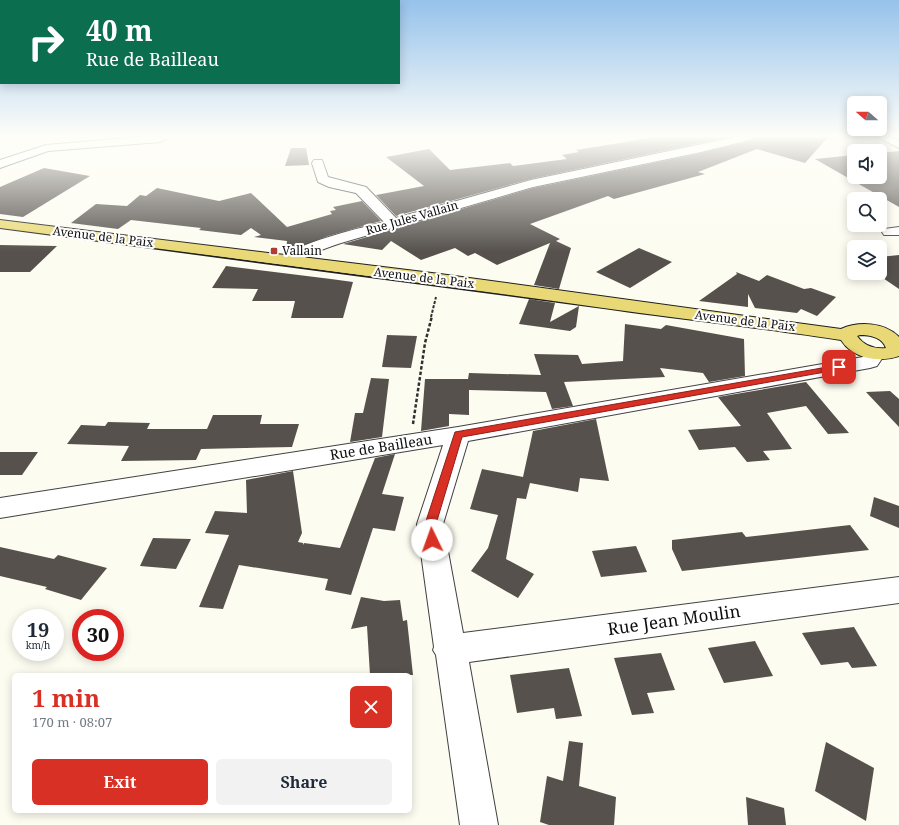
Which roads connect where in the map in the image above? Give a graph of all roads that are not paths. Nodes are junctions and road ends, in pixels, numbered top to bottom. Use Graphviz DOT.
graph roads {
  1 [pos="321,176"];
  2 [pos="570,176"];
  3 [pos="393,223"];
  4 [pos="0,224"];
  5 [pos="288,261"];
  6 [pos="892,349"];
  7 [pos="458,435"];
  8 [pos="0,508"];
  9 [pos="899,590"];
  10 [pos="449,650"];
  11 [pos="479,825"];
  1 -- 3 [label="street"];
  2 -- 3 [label="street, Rue Jules Vallain"];
  3 -- 5 [label="street, Rue Jules Vallain"];
  4 -- 5 [label="main road, Avenue de la Paix"];
  5 -- 6 [label="main road, Avenue de la Paix"];
  6 -- 7 [label="street, Rue de Bailleau"];
  7 -- 8 [label="street, Rue de Bailleau"];
  7 -- 10 [label="street"];
  9 -- 10 [label="street, Rue Jean Moulin"];
  10 -- 11 [label="street"];
}
